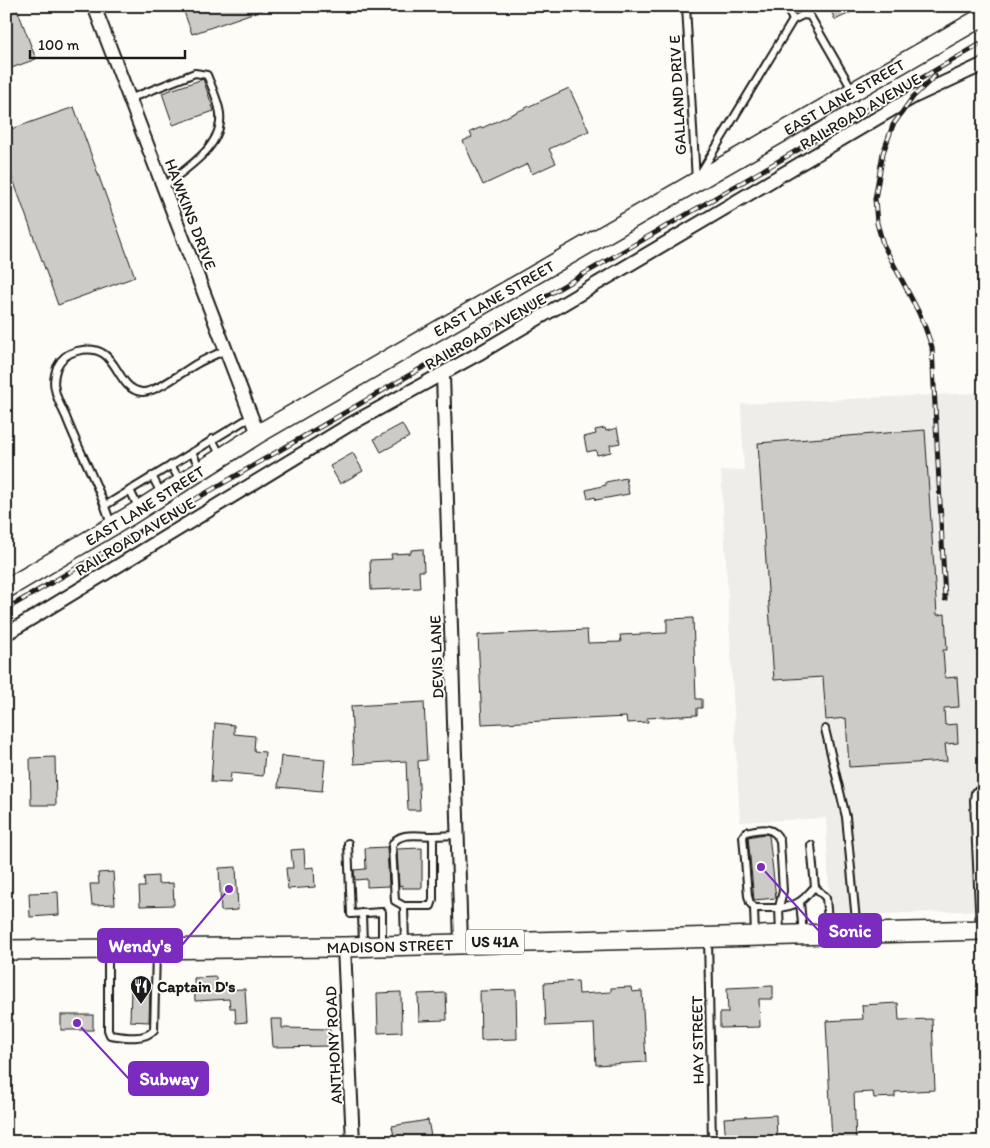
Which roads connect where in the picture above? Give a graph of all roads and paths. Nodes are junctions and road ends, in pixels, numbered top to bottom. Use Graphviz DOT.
graph roads {
  1 [pos="94,6"];
  2 [pos="786,6"];
  3 [pos="685,8"];
  4 [pos="984,16"];
  5 [pos="793,20"];
  6 [pos="983,68"];
  7 [pos="853,91"];
  8 [pos="129,99"];
  9 [pos="696,182"];
  10 [pos="163,186"];
  11 [pos="226,350"];
  12 [pos="438,377"];
  13 [pos="252,416"];
  14 [pos="258,434"];
  15 [pos="212,439"];
  16 [pos="192,452"];
  17 [pos="222,457"];
  18 [pos="171,465"];
  19 [pos="201,470"];
  20 [pos="152,476"];
  21 [pos="181,483"];
  22 [pos="130,490"];
  23 [pos="162,495"];
  24 [pos="106,505"];
  25 [pos="139,510"];
  26 [pos="112,527"];
  27 [pos="6,589"];
  28 [pos="6,634"];
  29 [pos="825,729"];
  30 [pos="984,789"];
  31 [pos="458,835"];
  32 [pos="433,836"];
  33 [pos="348,843"];
  34 [pos="811,845"];
  35 [pos="814,888"];
  36 [pos="800,902"];
  37 [pos="404,906"];
  38 [pos="779,907"];
  39 [pos="754,908"];
  40 [pos="362,913"];
  41 [pos="982,930"];
  42 [pos="858,932"];
  43 [pos="829,934"];
  44 [pos="803,935"];
  45 [pos="755,936"];
  46 [pos="780,936"];
  47 [pos="708,937"];
  48 [pos="461,943"];
  49 [pos="405,945"];
  50 [pos="354,946"];
  51 [pos="382,946"];
  52 [pos="108,949"];
  53 [pos="156,949"];
  54 [pos="6,950"];
  55 [pos="354,1142"];
  56 [pos="712,1142"];
  1 -- 8 [label="street, HAWKINS DRIVE"];
  2 -- 5 [label="lane"];
  3 -- 9 [label="lane, GALLAND DRIV E"];
  4 -- 7 [label="street, EAST LANE STREET"];
  5 -- 7 [label="lane"];
  5 -- 9 [label="lane"];
  6 -- 12 [label="street, RAILROAD AVENUE"];
  7 -- 9 [label="street, EAST LANE STREET"];
  8 -- 10 [label="street, HAWKINS DRIVE"];
  8 -- 10 [label="lane"];
  9 -- 14 [label="street, EAST LANE STREET"];
  10 -- 11 [label="street, HAWKINS DRIVE"];
  11 -- 13 [label="street, HAWKINS DRIVE"];
  11 -- 24 [label="lane"];
  12 -- 28 [label="street, RAILROAD AVENUE"];
  12 -- 31 [label="street, DEVIS LANE"];
  13 -- 14 [label="street, HAWKINS DRIVE"];
  13 -- 15 [label="lane"];
  14 -- 17 [label="street, EAST LANE STREET"];
  15 -- 16 [label="lane"];
  15 -- 17 [label="lane"];
  16 -- 18 [label="lane"];
  16 -- 19 [label="lane"];
  17 -- 19 [label="street, EAST LANE STREET"];
  18 -- 20 [label="lane"];
  18 -- 21 [label="lane"];
  19 -- 21 [label="street, EAST LANE STREET"];
  20 -- 22 [label="lane"];
  20 -- 23 [label="lane"];
  21 -- 23 [label="street, EAST LANE STREET"];
  22 -- 24 [label="lane"];
  22 -- 25 [label="lane"];
  23 -- 25 [label="street, EAST LANE STREET"];
  24 -- 26 [label="lane"];
  25 -- 26 [label="street, EAST LANE STREET"];
  26 -- 27 [label="street, EAST LANE STREET"];
  29 -- 42 [label="lane"];
  30 -- 41 [label="lane"];
  31 -- 32 [label="lane"];
  31 -- 48 [label="street, DEVIS LANE"];
  32 -- 37 [label="lane"];
  32 -- 37 [label="lane"];
  33 -- 40 [label="lane"];
  34 -- 35 [label="lane"];
  35 -- 36 [label="lane"];
  35 -- 43 [label="lane"];
  36 -- 38 [label="lane"];
  36 -- 44 [label="lane"];
  37 -- 49 [label="lane"];
  38 -- 39 [label="lane"];
  38 -- 39 [label="lane"];
  38 -- 46 [label="lane"];
  39 -- 45 [label="lane"];
  40 -- 50 [label="lane"];
  40 -- 51 [label="lane"];
  41 -- 42 [label="main road, MADISON STREET / US 41A"];
  42 -- 43 [label="main road, MADISON STREET / US 41A"];
  43 -- 44 [label="main road, MADISON STREET / US 41A"];
  44 -- 46 [label="main road, MADISON STREET / US 41A"];
  45 -- 46 [label="main road, MADISON STREET / US 41A"];
  45 -- 47 [label="main road, MADISON STREET / US 41A"];
  47 -- 48 [label="main road, MADISON STREET / US 41A"];
  47 -- 56 [label="lane, HAY STREET"];
  48 -- 49 [label="main road, MADISON STREET / US 41A"];
  49 -- 51 [label="main road, MADISON STREET / US 41A"];
  50 -- 51 [label="main road, MADISON STREET / US 41A"];
  50 -- 53 [label="main road, MADISON STREET / US 41A"];
  50 -- 55 [label="street, ANTHONY ROAD"];
  52 -- 53 [label="main road, MADISON STREET / US 41A"];
  52 -- 53 [label="lane"];
  52 -- 54 [label="main road, MADISON STREET / US 41A"];
}
